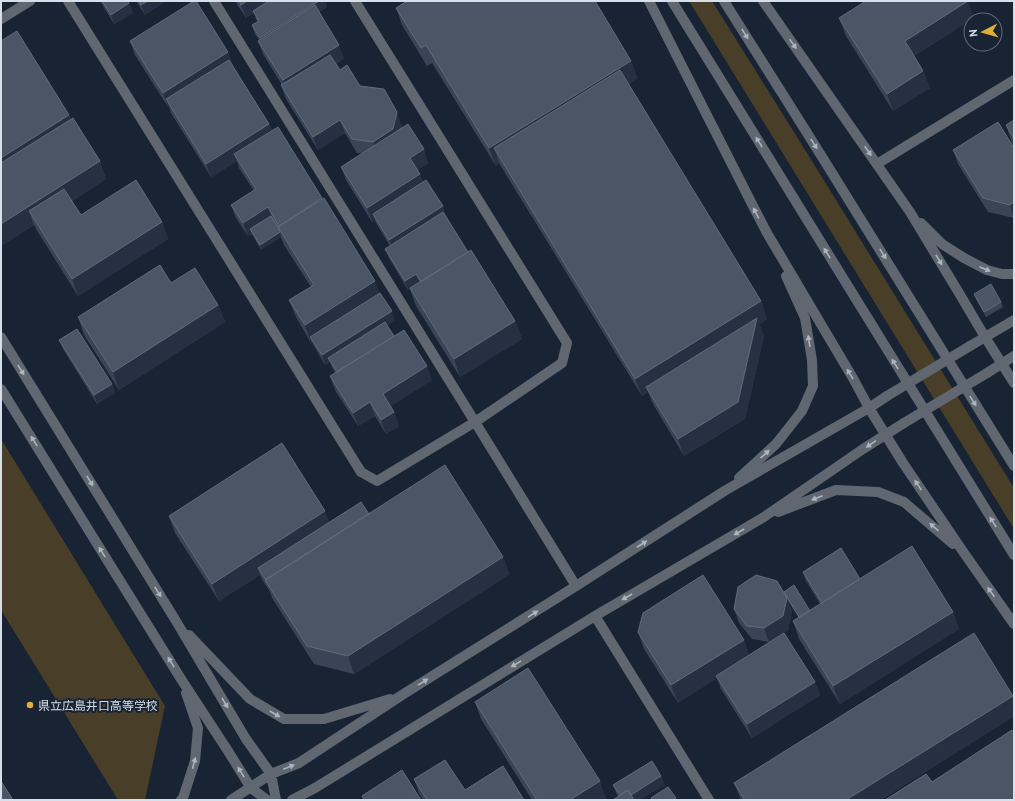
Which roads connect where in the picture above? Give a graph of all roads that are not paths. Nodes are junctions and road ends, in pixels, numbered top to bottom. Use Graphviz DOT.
graph roads {
  1 [pos="30,1"];
  2 [pos="68,1"];
  3 [pos="214,1"];
  4 [pos="355,1"];
  5 [pos="649,1"];
  6 [pos="672,1"];
  7 [pos="724,1"];
  8 [pos="763,1"];
  9 [pos="1,19"];
  10 [pos="1014,80"];
  11 [pos="877,164"];
  12 [pos="910,212"];
  13 [pos="767,233"];
  14 [pos="1014,274"];
  15 [pos="1014,320"];
  16 [pos="1,337"];
  17 [pos="985,337"];
  18 [pos="1014,356"];
  19 [pos="1001,364"];
  20 [pos="1014,383"];
  21 [pos="1,389"];
  22 [pos="869,408"];
  23 [pos="475,422"];
  24 [pos="886,434"];
  25 [pos="1014,466"];
  26 [pos="726,490"];
  27 [pos="764,517"];
  28 [pos="964,553"];
  29 [pos="1014,555"];
  30 [pos="576,586"];
  31 [pos="595,616"];
  32 [pos="176,621"];
  33 [pos="1014,624"];
  34 [pos="181,679"];
  35 [pos="402,695"];
  36 [pos="271,774"];
  37 [pos="251,788"];
  38 [pos="181,800"];
  39 [pos="231,800"];
  40 [pos="267,800"];
  41 [pos="276,800"];
  42 [pos="292,800"];
  43 [pos="709,800"];
  1 -- 9 [label="street"];
  2 -- 23 [label="street"];
  3 -- 23 [label="street"];
  4 -- 23 [label="street"];
  13 -- 5 [label="street, one-way"];
  29 -- 6 [label="street, one-way"];
  7 -- 25 [label="street, one-way"];
  8 -- 11 [label="street, one-way"];
  10 -- 11 [label="street"];
  11 -- 12 [label="street"];
  12 -- 14 [label="street, one-way"];
  12 -- 17 [label="street, one-way"];
  22 -- 13 [label="street, one-way"];
  26 -- 13 [label="street, one-way"];
  15 -- 17 [label="street"];
  16 -- 32 [label="street, one-way"];
  17 -- 19 [label="street"];
  17 -- 22 [label="street, bridge"];
  18 -- 19 [label="street"];
  19 -- 20 [label="street"];
  19 -- 24 [label="street, bridge"];
  34 -- 21 [label="street, one-way"];
  22 -- 24 [label="street"];
  22 -- 26 [label="street"];
  23 -- 30 [label="street"];
  24 -- 27 [label="street, one-way"];
  28 -- 24 [label="street, one-way"];
  30 -- 26 [label="street, one-way"];
  28 -- 27 [label="street, one-way"];
  27 -- 31 [label="street, one-way"];
  33 -- 28 [label="street, one-way"];
  35 -- 30 [label="street, one-way"];
  31 -- 42 [label="street, one-way"];
  31 -- 43 [label="street"];
  32 -- 35 [label="street, one-way"];
  32 -- 36 [label="street, one-way"];
  37 -- 34 [label="street, one-way"];
  38 -- 34 [label="street, one-way"];
  36 -- 35 [label="street, one-way"];
  36 -- 37 [label="street"];
  36 -- 41 [label="street"];
  37 -- 39 [label="street"];
  37 -- 40 [label="street"];
}
